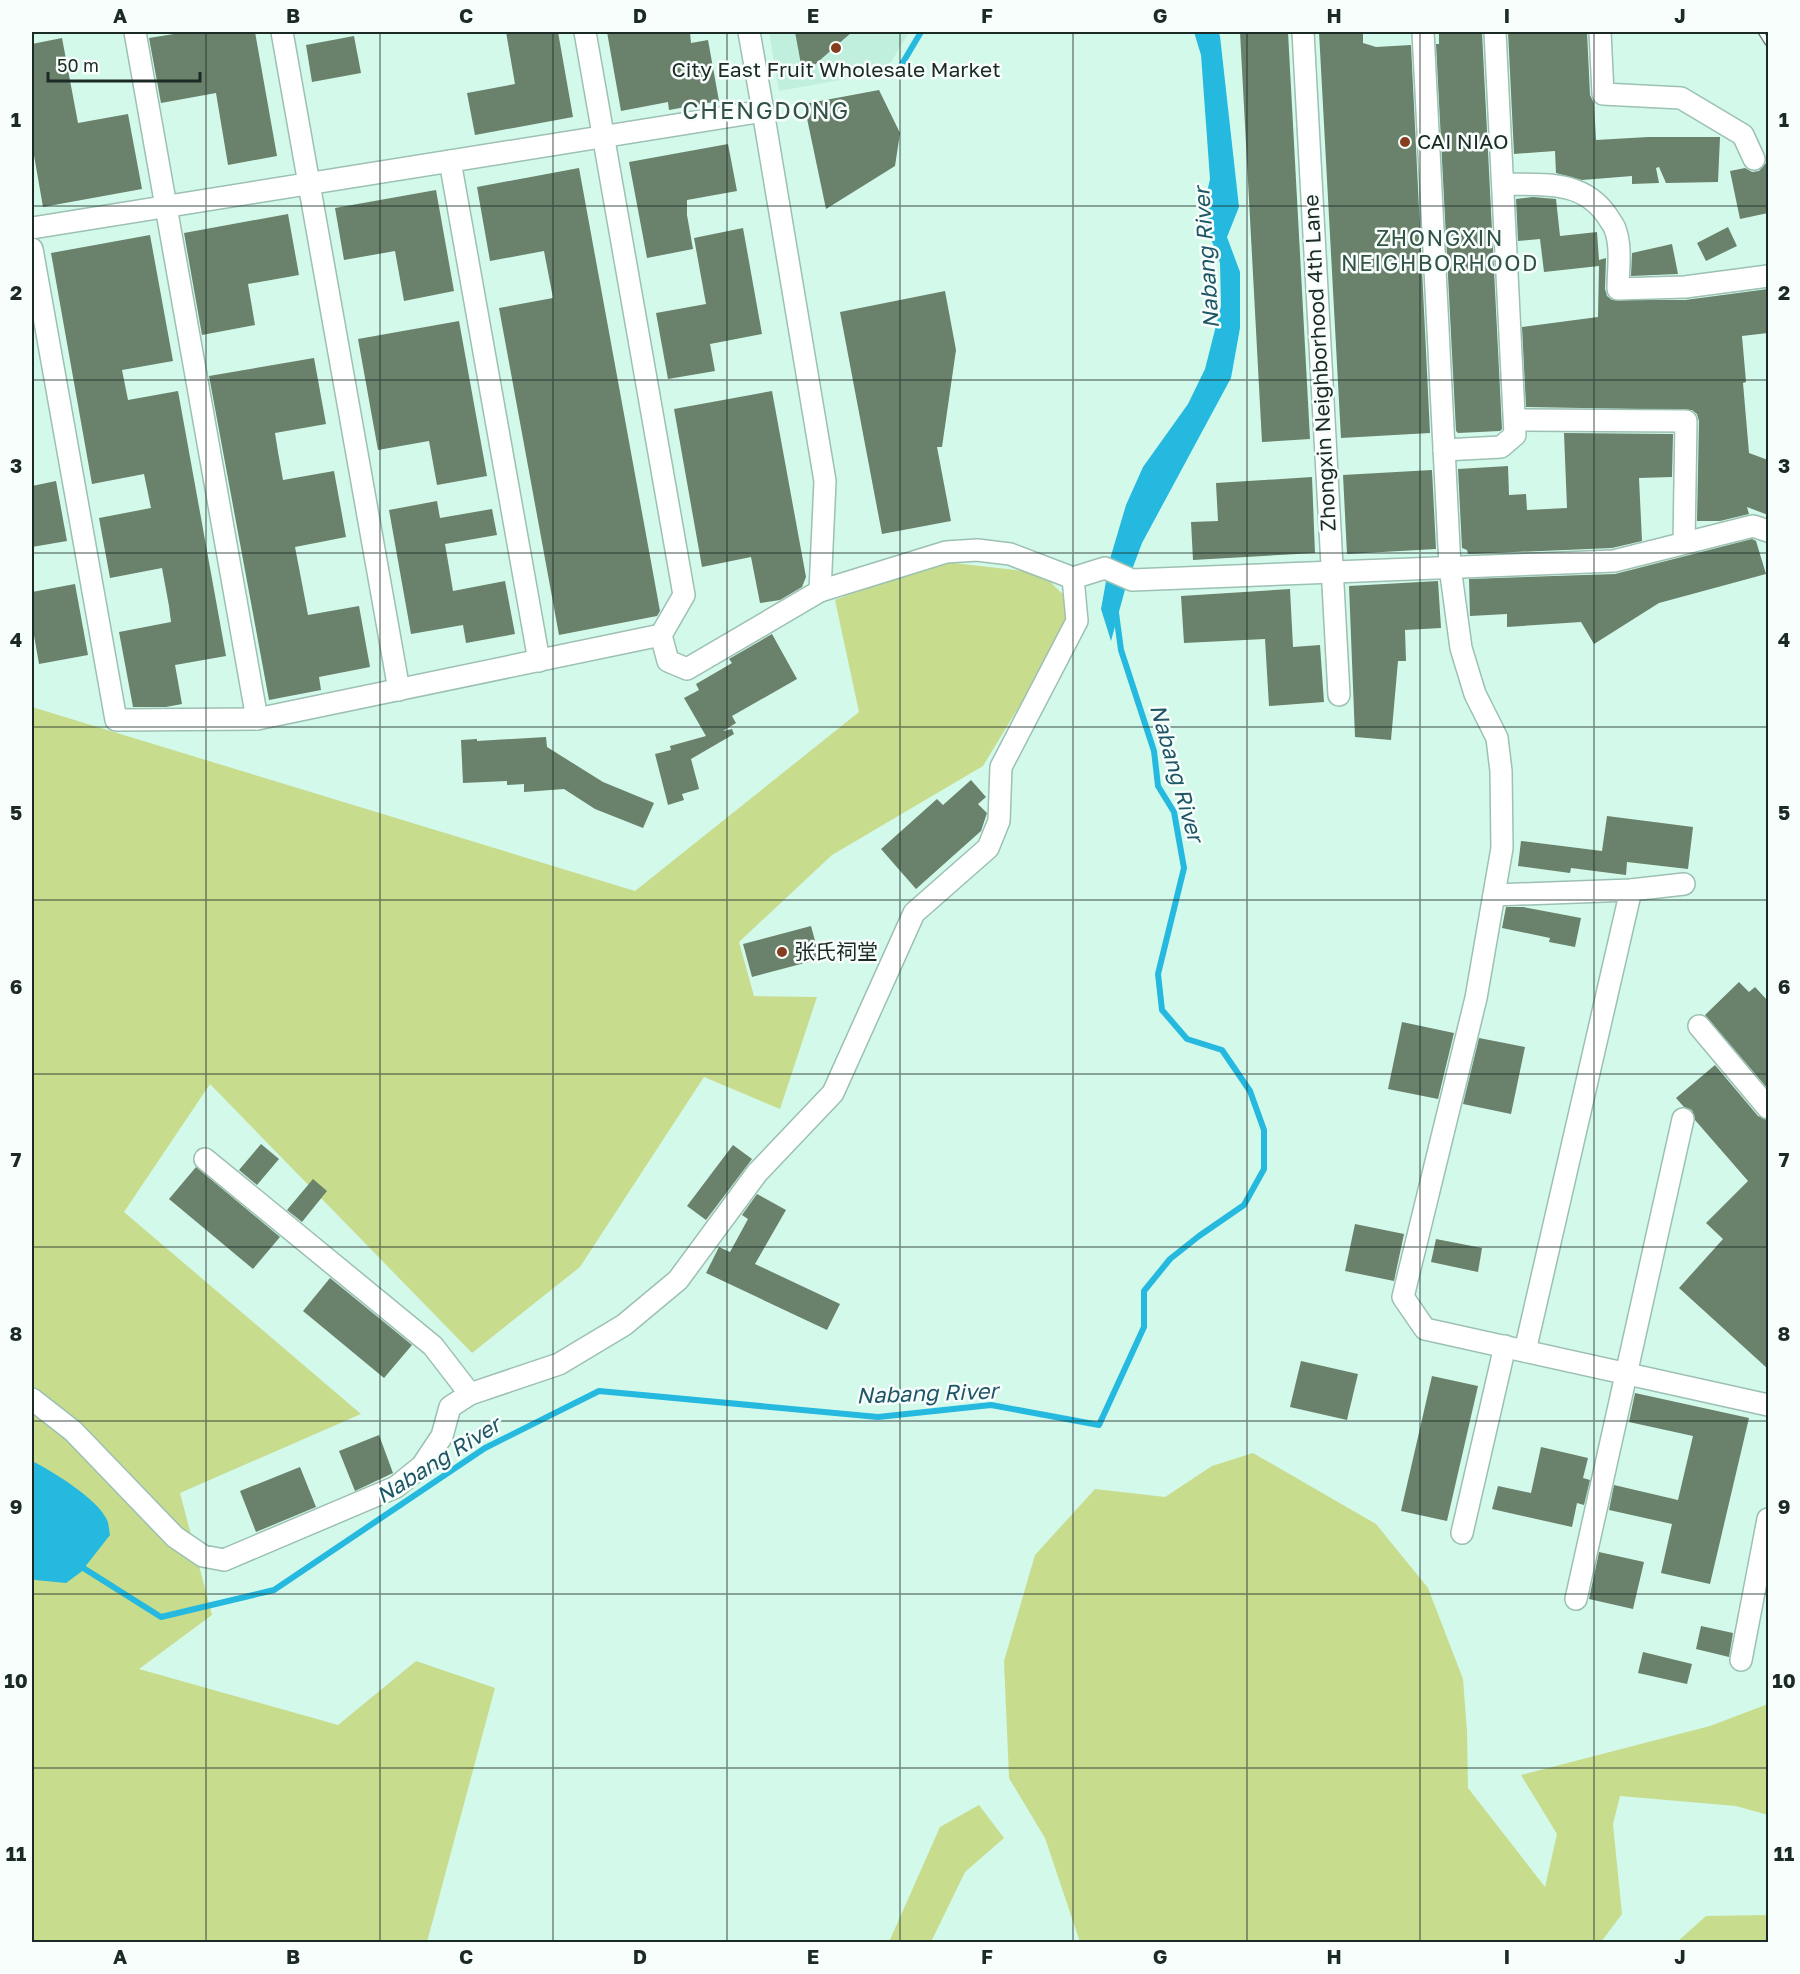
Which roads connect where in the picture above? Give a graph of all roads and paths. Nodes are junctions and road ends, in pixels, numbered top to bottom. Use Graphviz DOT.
graph roads {
  1 [pos="135,32"];
  2 [pos="282,32"];
  3 [pos="585,32"];
  4 [pos="749,32"];
  5 [pos="1303,32"];
  6 [pos="1424,32"];
  7 [pos="1495,32"];
  8 [pos="1600,32"];
  9 [pos="763,111"];
  10 [pos="603,136"];
  11 [pos="1754,159"];
  12 [pos="450,161"];
  13 [pos="309,183"];
  14 [pos="1503,184"];
  15 [pos="166,206"];
  16 [pos="32,228"];
  17 [pos="32,249"];
  18 [pos="1768,276"];
  19 [pos="1515,420"];
  20 [pos="1444,450"];
  21 [pos="1768,531"];
  22 [pos="1684,543"];
  23 [pos="1450,567"];
  24 [pos="1331,571"];
  25 [pos="1073,578"];
  26 [pos="820,591"];
  27 [pos="661,635"];
  28 [pos="539,661"];
  29 [pos="399,690"];
  30 [pos="1339,695"];
  31 [pos="257,719"];
  32 [pos="1684,884"];
  33 [pos="1631,890"];
  34 [pos="1494,896"];
  35 [pos="1699,1026"];
  36 [pos="1768,1108"];
  37 [pos="1683,1119"];
  38 [pos="205,1159"];
  39 [pos="1515,1349"];
  40 [pos="1626,1373"];
  41 [pos="470,1394"];
  42 [pos="32,1399"];
  43 [pos="1768,1405"];
  44 [pos="1768,1519"];
  45 [pos="1461,1533"];
  46 [pos="1576,1599"];
  47 [pos="1741,1660"];
  1 -- 15 [label="street"];
  2 -- 13 [label="street"];
  3 -- 10 [label="street"];
  4 -- 9 [label="street"];
  5 -- 24 [label="street, Zhongxin Neighborhood 4th Lane"];
  6 -- 20 [label="street"];
  7 -- 14 [label="street"];
  8 -- 11 [label="street"];
  9 -- 10 [label="street"];
  9 -- 26 [label="street"];
  10 -- 12 [label="street"];
  10 -- 27 [label="street"];
  12 -- 13 [label="street"];
  12 -- 28 [label="street"];
  13 -- 15 [label="street"];
  13 -- 29 [label="street"];
  14 -- 18 [label="street"];
  14 -- 19 [label="street"];
  15 -- 16 [label="street"];
  15 -- 31 [label="street"];
  17 -- 31 [label="street"];
  19 -- 20 [label="street"];
  19 -- 22 [label="street"];
  20 -- 23 [label="street"];
  21 -- 22 [label="street"];
  22 -- 23 [label="street"];
  23 -- 24 [label="street"];
  23 -- 34 [label="street"];
  24 -- 25 [label="street"];
  24 -- 30 [label="street, Zhongxin Neighborhood 4th Lane"];
  25 -- 26 [label="street"];
  25 -- 41 [label="street"];
  26 -- 27 [label="street"];
  27 -- 28 [label="street"];
  28 -- 29 [label="street"];
  29 -- 31 [label="street"];
  32 -- 33 [label="street"];
  33 -- 34 [label="street"];
  33 -- 39 [label="street"];
  34 -- 39 [label="street"];
  35 -- 36 [label="street"];
  37 -- 40 [label="street"];
  38 -- 41 [label="street"];
  39 -- 40 [label="street"];
  39 -- 45 [label="street"];
  40 -- 43 [label="street"];
  40 -- 46 [label="street"];
  41 -- 42 [label="street"];
  44 -- 47 [label="street"];
}
